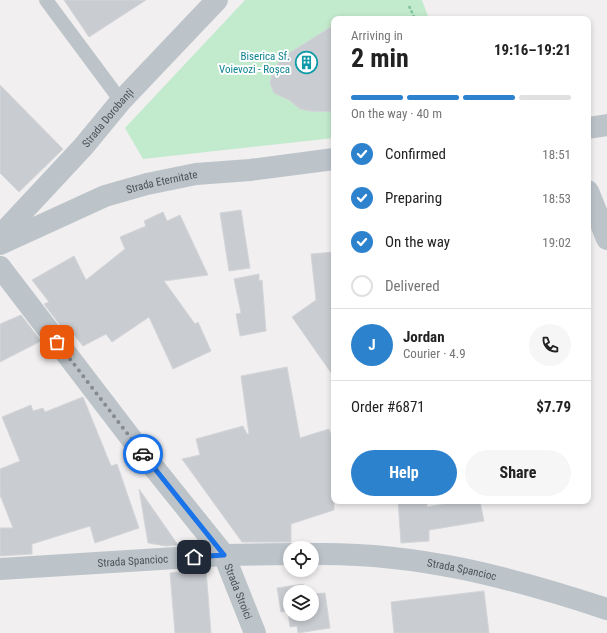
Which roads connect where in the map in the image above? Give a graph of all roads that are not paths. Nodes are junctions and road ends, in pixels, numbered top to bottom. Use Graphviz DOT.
graph roads {
  1 [pos="46,0"];
  2 [pos="217,0"];
  3 [pos="121,101"];
  4 [pos="607,125"];
  5 [pos="591,128"];
  6 [pos="331,159"];
  7 [pos="591,199"];
  8 [pos="0,236"];
  9 [pos="607,239"];
  10 [pos="0,244"];
  11 [pos="0,267"];
  12 [pos="283,554"];
  13 [pos="319,554"];
  14 [pos="224,555"];
  15 [pos="0,569"];
  16 [pos="607,609"];
  17 [pos="255,633"];
  1 -- 3 [label="lane"];
  2 -- 3 [label="street, Strada Dorobanți"];
  3 -- 8 [label="street, Strada Dorobanți"];
  4 -- 5 [label="street"];
  6 -- 10 [label="street, Strada Eternitate"];
  7 -- 9 [label="street"];
  11 -- 14 [label="street, Strada Stroici"];
  12 -- 14 [label="street, Strada Spancioc"];
  13 -- 16 [label="street, Strada Spancioc"];
  14 -- 15 [label="street, Strada Spancioc"];
  14 -- 17 [label="street, Strada Stroici"];
}
